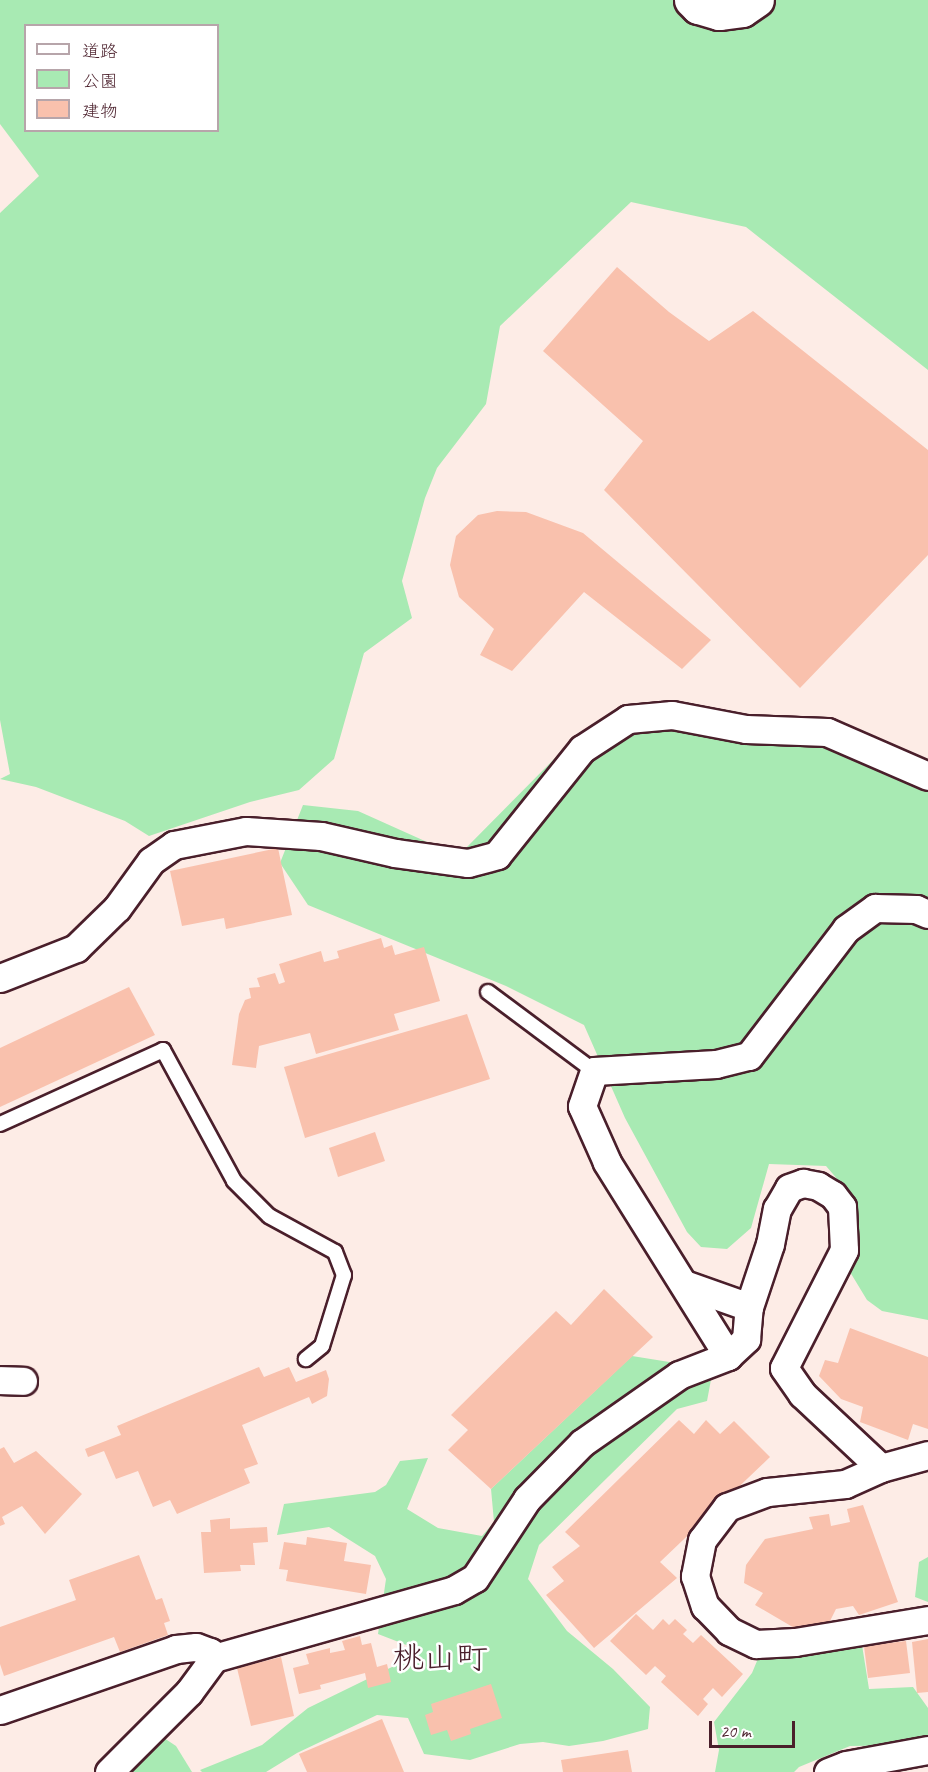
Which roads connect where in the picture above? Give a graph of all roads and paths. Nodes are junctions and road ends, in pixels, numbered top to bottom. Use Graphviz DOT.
graph roads {
  1 [pos="692,0"];
  2 [pos="757,0"];
  3 [pos="928,776"];
  4 [pos="928,914"];
  5 [pos="0,978"];
  6 [pos="488,992"];
  7 [pos="594,1071"];
  8 [pos="0,1124"];
  9 [pos="684,1284"];
  10 [pos="749,1307"];
  11 [pos="728,1356"];
  12 [pos="306,1359"];
  13 [pos="928,1455"];
  14 [pos="881,1468"];
  15 [pos="928,1620"];
  16 [pos="214,1658"];
  17 [pos="0,1710"];
  18 [pos="928,1750"];
  19 [pos="109,1772"];
  20 [pos="828,1772"];
  1 -- 2 [label="street"];
  3 -- 5 [label="street"];
  4 -- 7 [label="street"];
  6 -- 7 [label="lane"];
  7 -- 9 [label="street"];
  8 -- 12 [label="lane"];
  9 -- 10 [label="street"];
  9 -- 11 [label="street"];
  10 -- 11 [label="street"];
  10 -- 14 [label="street"];
  11 -- 16 [label="street"];
  13 -- 14 [label="street"];
  14 -- 15 [label="street"];
  16 -- 17 [label="street"];
  16 -- 19 [label="street"];
  18 -- 20 [label="street"];
}
